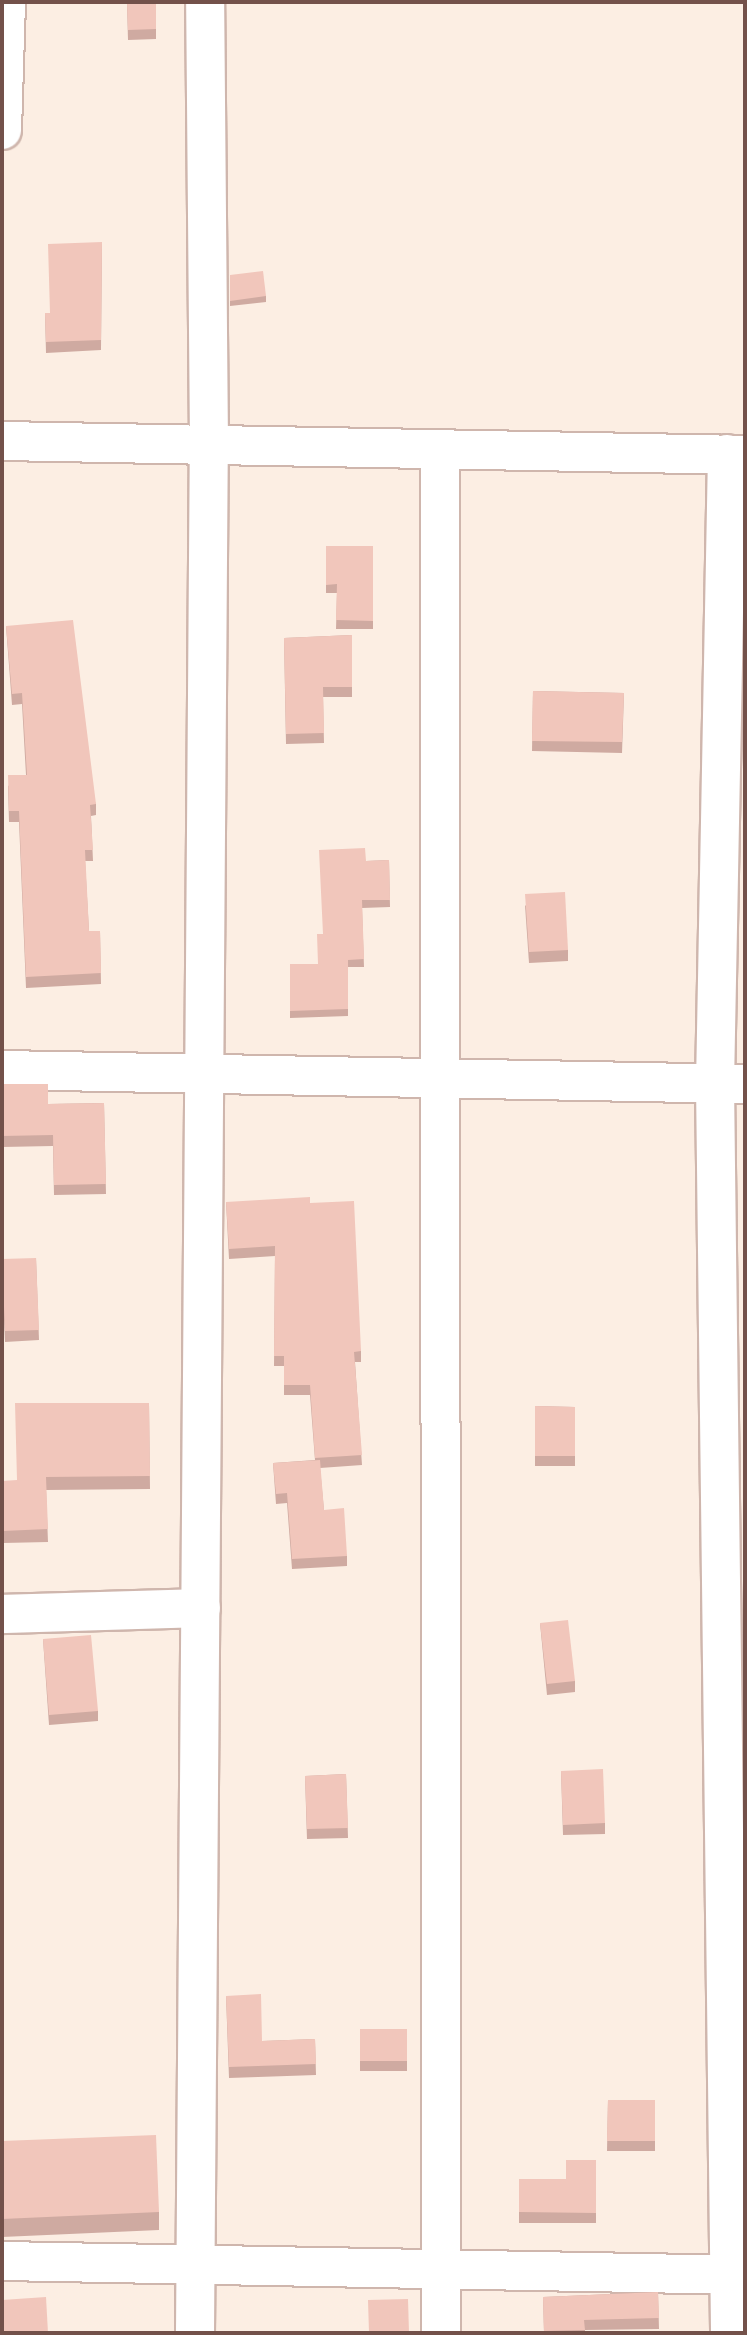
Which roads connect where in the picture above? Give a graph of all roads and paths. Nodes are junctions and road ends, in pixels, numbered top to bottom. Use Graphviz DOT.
graph roads {
  1 [pos="6,2"];
  2 [pos="205,2"];
  3 [pos="2,130"];
  4 [pos="2,441"];
  5 [pos="209,444"];
  6 [pos="440,449"];
  7 [pos="736,454"];
  8 [pos="2,1070"];
  9 [pos="204,1073"];
  10 [pos="440,1078"];
  11 [pos="730,1083"];
  12 [pos="201,1608"];
  13 [pos="2,1614"];
  14 [pos="734,1779"];
  15 [pos="2,2261"];
  16 [pos="196,2264"];
  17 [pos="441,2269"];
  18 [pos="737,2275"];
  19 [pos="195,2333"];
  20 [pos="441,2333"];
  21 [pos="730,2333"];
  1 -- 3 [label="street"];
  2 -- 5 [label="street"];
  4 -- 5 [label="street"];
  5 -- 6 [label="street"];
  5 -- 9 [label="street"];
  6 -- 7 [label="street"];
  6 -- 10 [label="street"];
  7 -- 11 [label="street"];
  8 -- 9 [label="street"];
  9 -- 10 [label="street"];
  9 -- 12 [label="street"];
  10 -- 11 [label="street"];
  10 -- 17 [label="street"];
  11 -- 14 [label="street"];
  12 -- 13 [label="street"];
  12 -- 16 [label="street"];
  14 -- 18 [label="street"];
  15 -- 16 [label="street"];
  16 -- 17 [label="street"];
  16 -- 19 [label="street"];
  17 -- 18 [label="street"];
  17 -- 20 [label="street"];
  18 -- 21 [label="street"];
}
